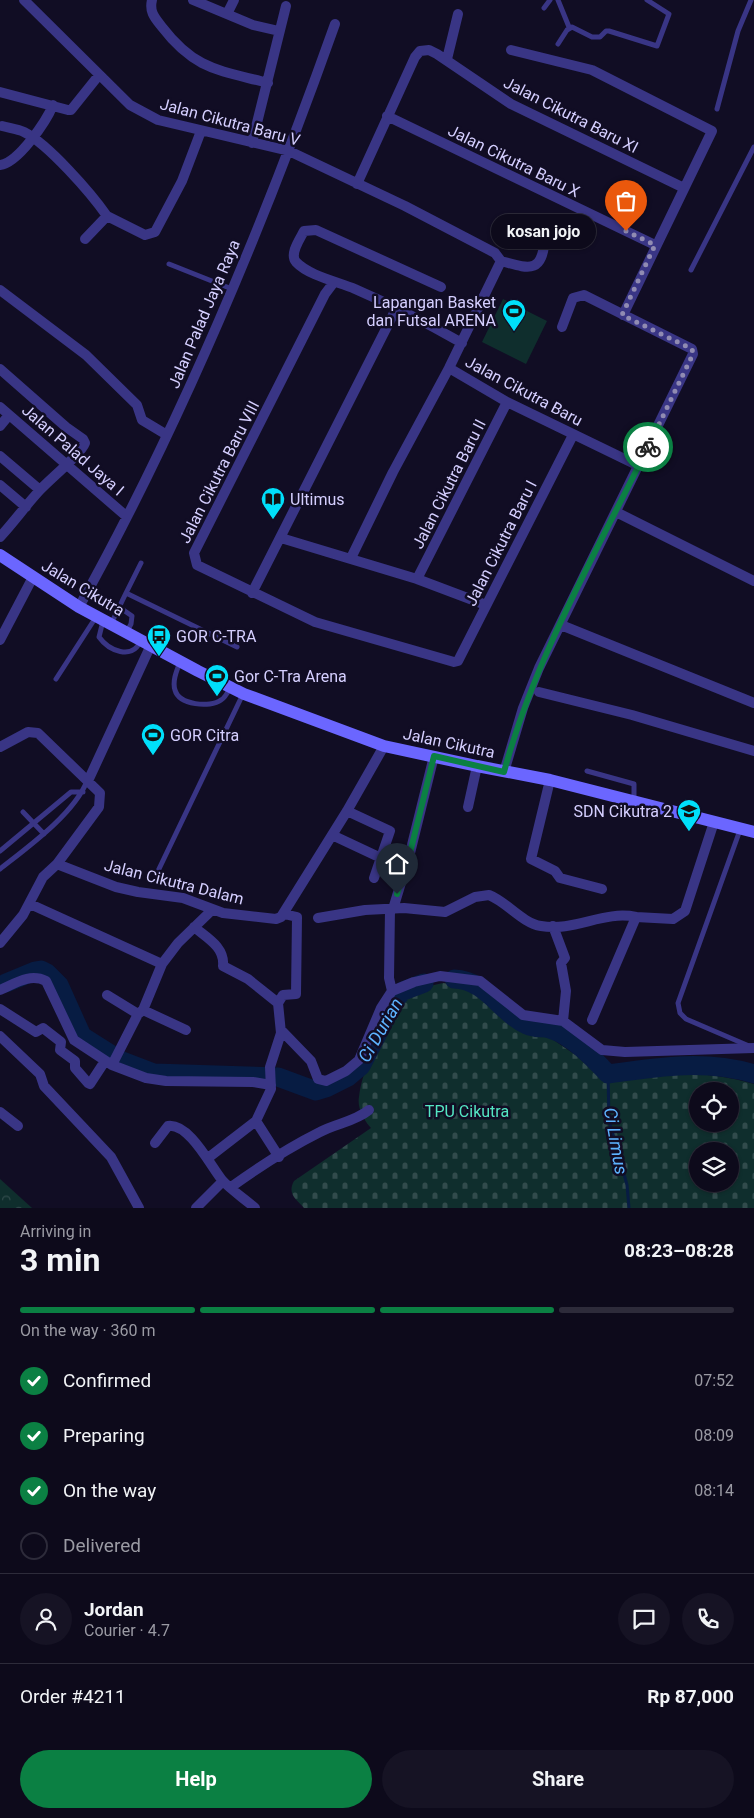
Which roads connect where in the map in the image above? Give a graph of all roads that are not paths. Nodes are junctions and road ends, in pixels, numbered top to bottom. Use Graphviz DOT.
graph roads {
  1 [pos="24,0"];
  2 [pos="152,0"];
  3 [pos="193,0"];
  4 [pos="234,0"];
  5 [pos="550,0"];
  6 [pos="558,0"];
  7 [pos="647,0"];
  8 [pos="751,0"];
  9 [pos="286,6"];
  10 [pos="544,8"];
  11 [pos="227,14"];
  12 [pos="458,14"];
  13 [pos="335,24"];
  14 [pos="569,27"];
  15 [pos="279,31"];
  16 [pos="558,44"];
  17 [pos="511,50"];
  18 [pos="446,59"];
  19 [pos="99,75"];
  20 [pos="268,83"];
  21 [pos="0,92"];
  22 [pos="53,105"];
  23 [pos="717,109"];
  24 [pos="387,116"];
  25 [pos="2,126"];
  26 [pos="201,131"];
  27 [pos="33,138"];
  28 [pos="252,143"];
  29 [pos="754,148"];
  30 [pos="289,151"];
  31 [pos="0,165"];
  32 [pos="358,184"];
  33 [pos="684,188"];
  34 [pos="107,216"];
  35 [pos="545,238"];
  36 [pos="85,239"];
  37 [pos="655,245"];
  38 [pos="501,261"];
  39 [pos="169,264"];
  40 [pos="691,270"];
  41 [pos="334,282"];
  42 [pos="441,287"];
  43 [pos="232,289"];
  44 [pos="0,290"];
  45 [pos="396,309"];
  46 [pos="622,315"];
  47 [pos="562,327"];
  48 [pos="462,343"];
  49 [pos="449,368"];
  50 [pos="0,369"];
  51 [pos="507,402"];
  52 [pos="0,407"];
  53 [pos="9,415"];
  54 [pos="0,426"];
  55 [pos="167,435"];
  56 [pos="573,435"];
  57 [pos="0,456"];
  58 [pos="64,465"];
  59 [pos="639,466"];
  60 [pos="0,485"];
  61 [pos="40,490"];
  62 [pos="26,507"];
  63 [pos="616,512"];
  64 [pos="126,516"];
  65 [pos="0,537"];
  66 [pos="281,538"];
  67 [pos="0,555"];
  68 [pos="351,558"];
  69 [pos="142,562"];
  70 [pos="33,577"];
  71 [pos="417,579"];
  72 [pos="754,581"];
  73 [pos="126,593"];
  74 [pos="252,593"];
  75 [pos="486,605"];
  76 [pos="79,607"];
  77 [pos="119,607"];
  78 [pos="103,621"];
  79 [pos="561,625"];
  80 [pos="126,634"];
  81 [pos="0,640"];
  82 [pos="145,644"];
  83 [pos="237,647"];
  84 [pos="180,662"];
  85 [pos="454,662"];
  86 [pos="56,679"];
  87 [pos="230,687"];
  88 [pos="540,692"];
  89 [pos="244,694"];
  90 [pos="754,702"];
  91 [pos="384,746"];
  92 [pos="0,747"];
  93 [pos="754,751"];
  94 [pos="434,756"];
  95 [pos="477,766"];
  96 [pos="587,771"];
  97 [pos="504,772"];
  98 [pos="550,780"];
  99 [pos="88,781"];
  100 [pos="82,792"];
  101 [pos="634,800"];
  102 [pos="468,807"];
  103 [pos="347,811"];
  104 [pos="23,812"];
  105 [pos="714,822"];
  106 [pos="35,824"];
  107 [pos="740,829"];
  108 [pos="754,832"];
  109 [pos="44,834"];
  110 [pos="332,835"];
  111 [pos="0,851"];
  112 [pos="381,858"];
  113 [pos="57,864"];
  114 [pos="0,869"];
  115 [pos="158,871"];
  116 [pos="374,878"];
  117 [pos="602,889"];
  118 [pos="30,904"];
  119 [pos="392,909"];
  120 [pos="212,910"];
  121 [pos="284,914"];
  122 [pos="636,917"];
  123 [pos="318,918"];
  124 [pos="553,926"];
  125 [pos="194,927"];
  126 [pos="0,943"];
  127 [pos="162,964"];
  128 [pos="0,990"];
  129 [pos="392,991"];
  130 [pos="107,995"];
  131 [pos="278,1003"];
  132 [pos="0,1009"];
  133 [pos="140,1012"];
  134 [pos="592,1020"];
  135 [pos="563,1021"];
  136 [pos="186,1030"];
  137 [pos="281,1030"];
  138 [pos="0,1036"];
  139 [pos="754,1048"];
  140 [pos="110,1063"];
  141 [pos="271,1082"];
  142 [pos="369,1110"];
  143 [pos="0,1112"];
  144 [pos="256,1121"];
  145 [pos="18,1126"];
  146 [pos="155,1143"];
  147 [pos="279,1157"];
  148 [pos="208,1158"];
  149 [pos="227,1184"];
  150 [pos="139,1208"];
  151 [pos="196,1208"];
  152 [pos="255,1208"];
  1 -- 19 [label="street, Jalan Cikutra Baru V"];
  2 -- 20 [label="street"];
  3 -- 11 [label="street"];
  4 -- 11 [label="street"];
  5 -- 10 [label="lane"];
  6 -- 14 [label="lane"];
  7 -- 14 [label="lane"];
  8 -- 23 [label="lane"];
  9 -- 15 [label="street"];
  11 -- 15 [label="street"];
  12 -- 18 [label="street"];
  13 -- 30 [label="street, Jalan Palad Jaya Raya"];
  14 -- 16 [label="lane"];
  15 -- 20 [label="street"];
  17 -- 33 [label="street"];
  18 -- 24 [label="street, Jalan Cikutra Baru XI"];
  18 -- 33 [label="street, Jalan Cikutra Baru XI"];
  19 -- 22 [label="street"];
  19 -- 26 [label="street, Jalan Cikutra Baru V"];
  20 -- 28 [label="street"];
  21 -- 22 [label="street"];
  22 -- 27 [label="street"];
  24 -- 32 [label="street, Jalan Cikutra Baru XI"];
  24 -- 37 [label="street, Jalan Cikutra Baru X"];
  25 -- 27 [label="street"];
  26 -- 28 [label="street, Jalan Cikutra Baru V"];
  26 -- 34 [label="street"];
  27 -- 31 [label="street"];
  27 -- 34 [label="street"];
  28 -- 30 [label="street, Jalan Cikutra Baru V"];
  29 -- 40 [label="lane"];
  30 -- 32 [label="street, Jalan Cikutra Baru V"];
  30 -- 43 [label="street, Jalan Palad Jaya Raya"];
  32 -- 38 [label="street, Jalan Cikutra Baru V"];
  33 -- 37 [label="street"];
  34 -- 36 [label="street"];
  35 -- 38 [label="street"];
  37 -- 46 [label="street"];
  38 -- 48 [label="street, Jalan Cikutra Baru"];
  39 -- 43 [label="lane"];
  41 -- 42 [label="street"];
  41 -- 45 [label="street"];
  41 -- 74 [label="street, Jalan Cikutra Baru VIII"];
  43 -- 55 [label="street, Jalan Palad Jaya Raya"];
  44 -- 55 [label="street"];
  45 -- 48 [label="street"];
  45 -- 66 [label="street"];
  46 -- 47 [label="street"];
  46 -- 59 [label="street"];
  48 -- 49 [label="street, Jalan Cikutra Baru"];
  49 -- 51 [label="street, Jalan Cikutra Baru"];
  49 -- 68 [label="street"];
  50 -- 58 [label="street"];
  51 -- 56 [label="street, Jalan Cikutra Baru"];
  51 -- 71 [label="street, Jalan Cikutra Baru II"];
  52 -- 53 [label="street, Jalan Palad Jaya I"];
  53 -- 54 [label="street"];
  53 -- 58 [label="street, Jalan Palad Jaya I"];
  55 -- 64 [label="street, Jalan Palad Jaya Raya"];
  56 -- 59 [label="street, Jalan Cikutra Baru"];
  56 -- 75 [label="street, Jalan Cikutra Baru I"];
  57 -- 61 [label="street"];
  58 -- 61 [label="street"];
  58 -- 64 [label="street, Jalan Palad Jaya I"];
  59 -- 63 [label="street"];
  60 -- 62 [label="street"];
  61 -- 62 [label="street"];
  62 -- 65 [label="street"];
  63 -- 72 [label="street"];
  63 -- 79 [label="street"];
  64 -- 76 [label="street, Jalan Palad Jaya Raya"];
  66 -- 68 [label="street"];
  66 -- 74 [label="street"];
  67 -- 70 [label="main road, Jalan Cikutra"];
  68 -- 71 [label="street"];
  69 -- 73 [label="lane"];
  70 -- 76 [label="main road, Jalan Cikutra"];
  70 -- 81 [label="street"];
  71 -- 75 [label="street"];
  73 -- 77 [label="lane"];
  73 -- 83 [label="lane"];
  74 -- 85 [label="street, Jalan Cikutra Baru VIII"];
  75 -- 85 [label="street, Jalan Cikutra Baru I"];
  76 -- 78 [label="main road, Jalan Cikutra"];
  77 -- 78 [label="lane"];
  77 -- 80 [label="lane"];
  78 -- 80 [label="main road, Jalan Cikutra"];
  78 -- 82 [label="lane"];
  78 -- 86 [label="lane"];
  79 -- 90 [label="street"];
  79 -- 97 [label="street"];
  80 -- 82 [label="main road, Jalan Cikutra"];
  82 -- 84 [label="main road, Jalan Cikutra"];
  82 -- 99 [label="street"];
  84 -- 87 [label="main road, Jalan Cikutra"];
  84 -- 87 [label="lane"];
  87 -- 89 [label="main road, Jalan Cikutra"];
  88 -- 93 [label="street"];
  89 -- 91 [label="main road, Jalan Cikutra"];
  89 -- 115 [label="lane"];
  91 -- 94 [label="main road, Jalan Cikutra"];
  91 -- 103 [label="street"];
  92 -- 99 [label="street"];
  94 -- 95 [label="main road, Jalan Cikutra"];
  94 -- 119 [label="street"];
  95 -- 97 [label="main road, Jalan Cikutra"];
  95 -- 102 [label="street"];
  96 -- 101 [label="lane"];
  97 -- 98 [label="main road, Jalan Cikutra"];
  98 -- 101 [label="main road, Jalan Cikutra"];
  98 -- 117 [label="street"];
  99 -- 100 [label="lane"];
  99 -- 113 [label="street"];
  100 -- 106 [label="lane"];
  100 -- 109 [label="lane"];
  101 -- 105 [label="main road, Jalan Cikutra"];
  103 -- 110 [label="street"];
  103 -- 112 [label="street"];
  104 -- 106 [label="lane"];
  105 -- 107 [label="main road, Jalan Cikutra"];
  105 -- 122 [label="street"];
  106 -- 109 [label="lane"];
  106 -- 111 [label="lane"];
  107 -- 108 [label="main road, Jalan Cikutra"];
  107 -- 139 [label="lane"];
  109 -- 114 [label="lane"];
  110 -- 112 [label="street"];
  110 -- 121 [label="street"];
  112 -- 116 [label="street"];
  113 -- 118 [label="street"];
  113 -- 120 [label="street, Jalan Cikutra Dalam"];
  118 -- 126 [label="street"];
  118 -- 127 [label="street"];
  119 -- 123 [label="street"];
  119 -- 124 [label="street"];
  119 -- 129 [label="street"];
  120 -- 121 [label="street, Jalan Cikutra Dalam"];
  120 -- 125 [label="street"];
  121 -- 131 [label="street"];
  122 -- 124 [label="street"];
  122 -- 134 [label="street"];
  124 -- 135 [label="street"];
  125 -- 127 [label="street"];
  125 -- 131 [label="street"];
  127 -- 133 [label="street"];
  128 -- 140 [label="street"];
  129 -- 135 [label="street"];
  129 -- 137 [label="street"];
  130 -- 133 [label="street"];
  131 -- 137 [label="street"];
  132 -- 140 [label="street"];
  133 -- 136 [label="street"];
  133 -- 140 [label="street"];
  135 -- 139 [label="street"];
  137 -- 141 [label="street"];
  138 -- 150 [label="street"];
  140 -- 141 [label="street"];
  141 -- 144 [label="street"];
  142 -- 147 [label="street"];
  143 -- 145 [label="street"];
  144 -- 147 [label="street"];
  144 -- 148 [label="street"];
  146 -- 148 [label="street"];
  147 -- 149 [label="street"];
  148 -- 149 [label="street"];
  149 -- 151 [label="street"];
  149 -- 152 [label="street"];
}
